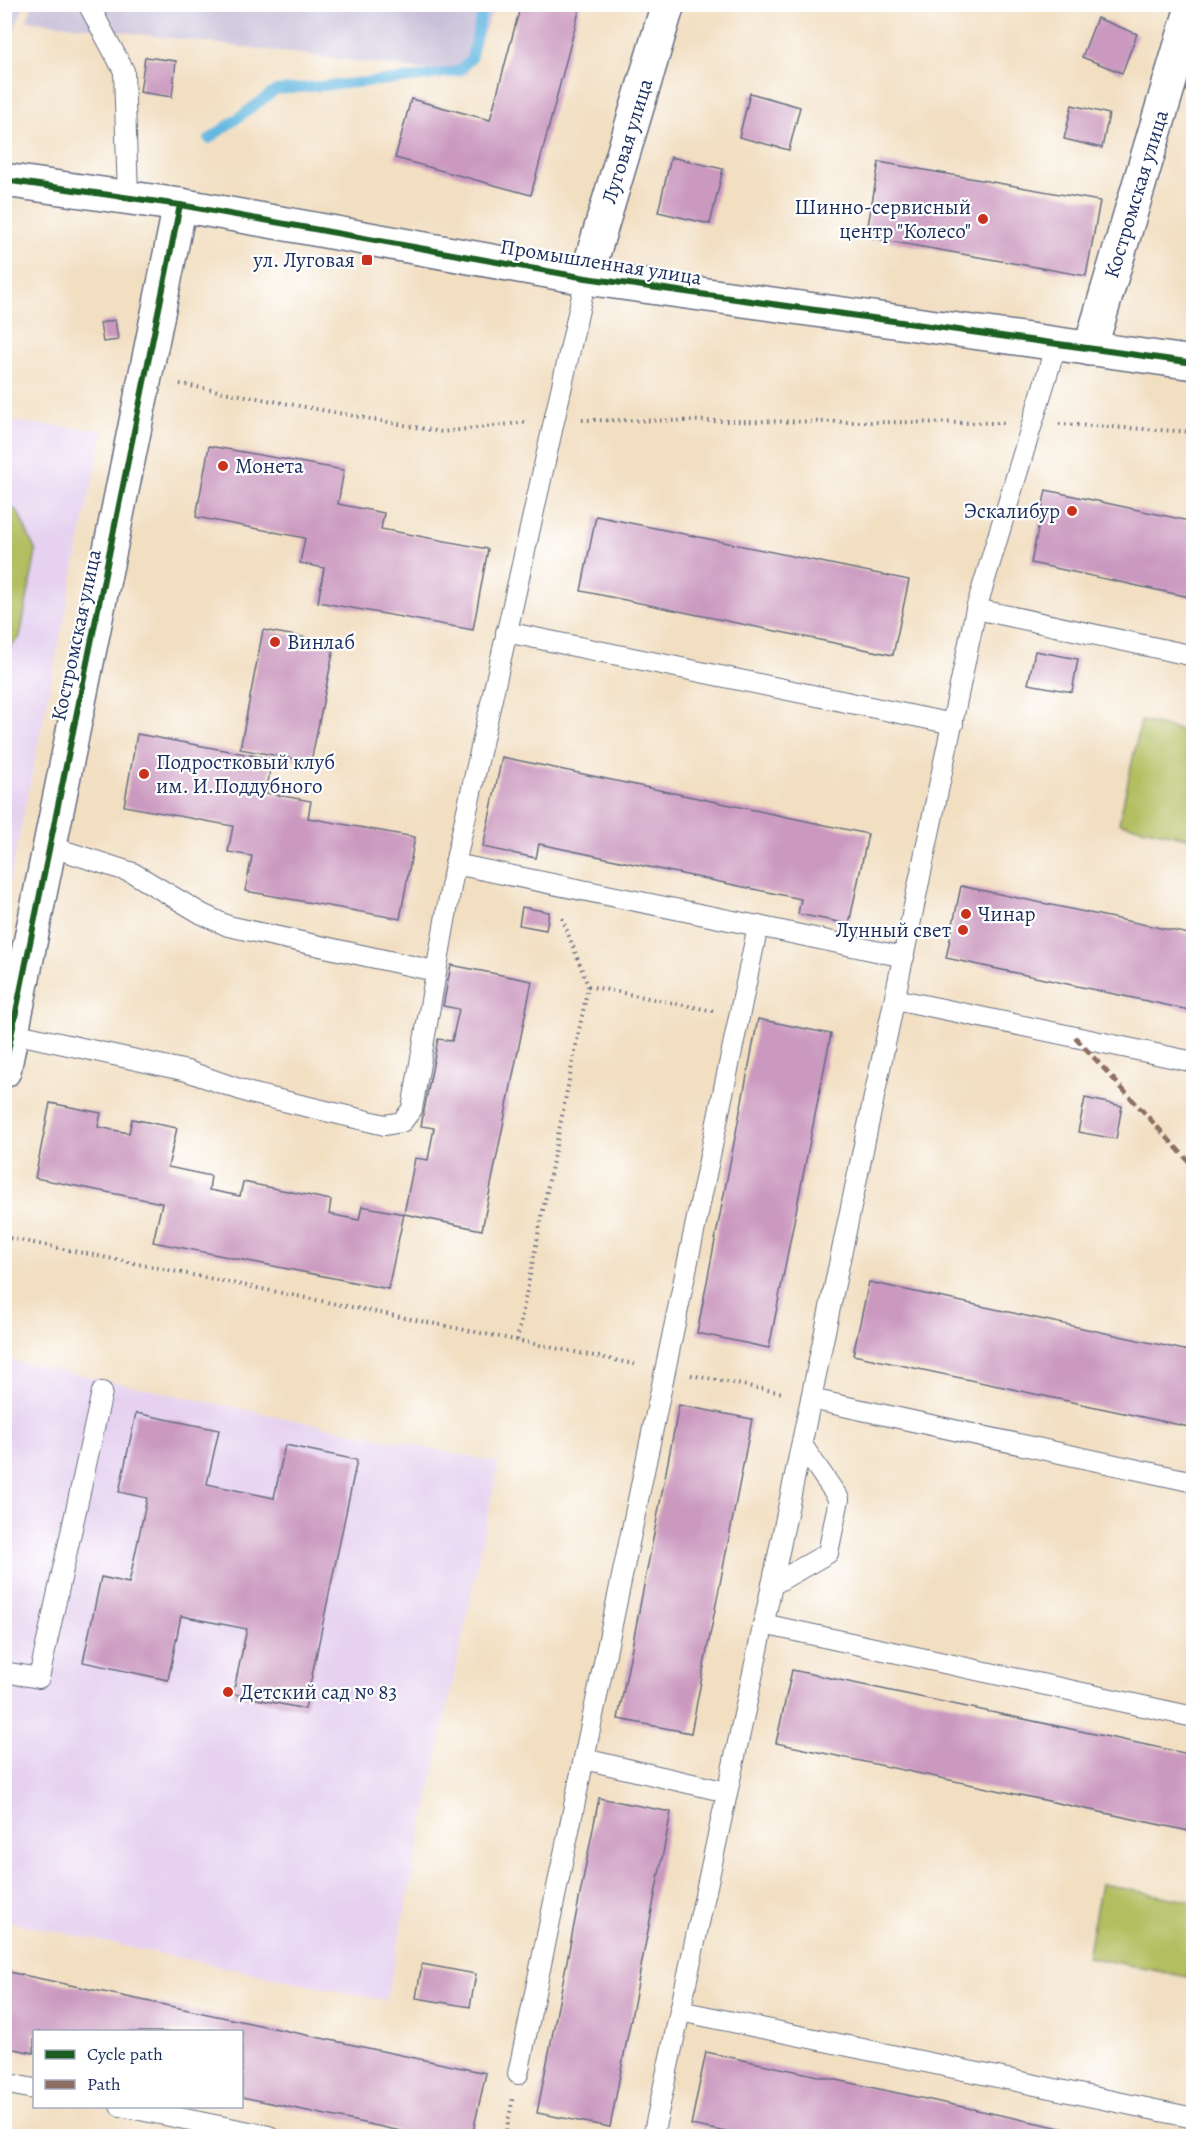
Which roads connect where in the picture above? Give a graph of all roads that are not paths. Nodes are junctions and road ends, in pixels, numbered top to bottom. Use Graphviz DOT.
graph roads {
  1 [pos="88,4"];
  2 [pos="668,4"];
  3 [pos="1193,4"];
  4 [pos="4,180"];
  5 [pos="128,197"];
  6 [pos="180,205"];
  7 [pos="585,278"];
  8 [pos="1056,345"];
  9 [pos="1090,349"];
  10 [pos="1194,363"];
  11 [pos="976,609"];
  12 [pos="506,632"];
  13 [pos="1194,656"];
  14 [pos="953,724"];
  15 [pos="49,846"];
  16 [pos="455,864"];
  17 [pos="758,926"];
  18 [pos="904,957"];
  19 [pos="435,971"];
  20 [pos="895,999"];
  21 [pos="13,1033"];
  22 [pos="1194,1062"];
  23 [pos="4,1071"];
  24 [pos="102,1392"];
  25 [pos="811,1399"];
  26 [pos="802,1445"];
  27 [pos="1194,1482"];
  28 [pos="772,1585"];
  29 [pos="763,1624"];
  30 [pos="4,1672"];
  31 [pos="1194,1717"];
  32 [pos="584,1759"];
  33 [pos="727,1792"];
  34 [pos="680,2011"];
  35 [pos="518,2074"];
  36 [pos="4,2083"];
  37 [pos="33,2089"];
  38 [pos="130,2108"];
  39 [pos="1194,2118"];
  40 [pos="269,2136"];
  41 [pos="653,2136"];
  1 -- 5 [label="lane"];
  2 -- 7 [label="street, Луговая улица"];
  3 -- 9 [label="street, Костромская улица"];
  4 -- 5 [label="street, Промышленная улица"];
  5 -- 6 [label="street, Промышленная улица"];
  6 -- 7 [label="street, Промышленная улица"];
  6 -- 15 [label="street, Костромская улица"];
  7 -- 8 [label="street, Промышленная улица"];
  7 -- 12 [label="lane"];
  8 -- 9 [label="street, Промышленная улица"];
  8 -- 11 [label="lane"];
  9 -- 10 [label="street, Промышленная улица"];
  11 -- 13 [label="lane"];
  11 -- 14 [label="lane"];
  12 -- 14 [label="lane"];
  12 -- 16 [label="lane"];
  14 -- 18 [label="lane"];
  15 -- 19 [label="lane"];
  15 -- 21 [label="street, Костромская улица"];
  16 -- 17 [label="lane"];
  16 -- 19 [label="lane"];
  17 -- 18 [label="lane"];
  17 -- 32 [label="lane"];
  18 -- 20 [label="lane"];
  19 -- 21 [label="lane"];
  20 -- 22 [label="lane"];
  20 -- 25 [label="lane"];
  21 -- 23 [label="street, Костромская улица"];
  24 -- 30 [label="lane"];
  25 -- 26 [label="lane"];
  25 -- 27 [label="lane"];
  26 -- 28 [label="lane"];
  26 -- 28 [label="lane"];
  28 -- 29 [label="lane"];
  29 -- 31 [label="lane"];
  29 -- 33 [label="lane"];
  32 -- 33 [label="lane"];
  32 -- 35 [label="lane"];
  33 -- 34 [label="lane"];
  34 -- 39 [label="lane"];
  34 -- 41 [label="lane"];
  36 -- 37 [label="lane"];
  38 -- 40 [label="lane"];
}
